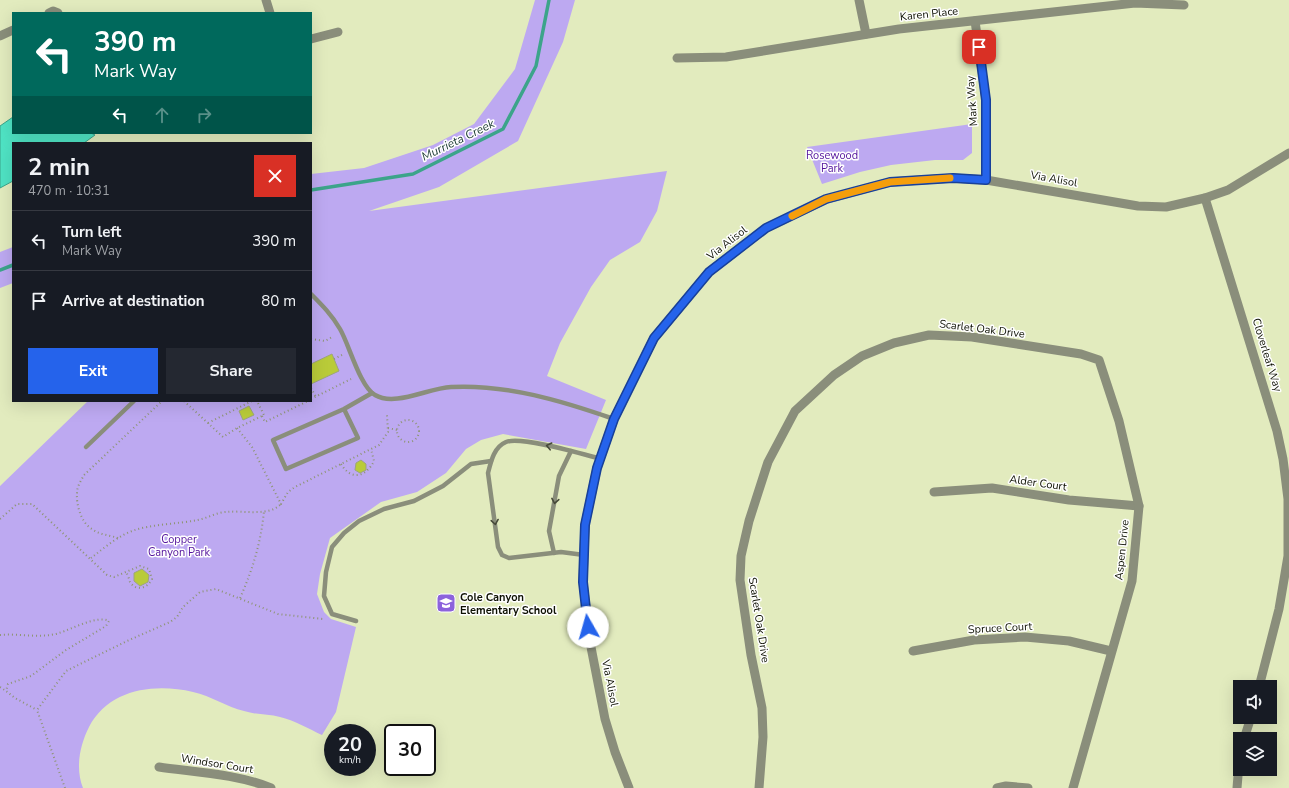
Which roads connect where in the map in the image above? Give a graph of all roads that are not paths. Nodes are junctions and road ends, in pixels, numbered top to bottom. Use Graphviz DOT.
graph roads {
  1 [pos="266,0"];
  2 [pos="859,0"];
  3 [pos="1184,5"];
  4 [pos="270,12"];
  5 [pos="975,21"];
  6 [pos="12,30"];
  7 [pos="338,32"];
  8 [pos="866,34"];
  9 [pos="0,36"];
  10 [pos="312,40"];
  11 [pos="677,58"];
  12 [pos="1289,153"];
  13 [pos="986,180"];
  14 [pos="1205,198"];
  15 [pos="312,295"];
  16 [pos="1099,360"];
  17 [pos="372,393"];
  18 [pos="133,402"];
  19 [pos="344,409"];
  20 [pos="614,419"];
  21 [pos="86,447"];
  22 [pos="571,451"];
  23 [pos="601,458"];
  24 [pos="491,461"];
  25 [pos="934,492"];
  26 [pos="1139,506"];
  27 [pos="554,553"];
  28 [pos="584,555"];
  29 [pos="1285,594"];
  30 [pos="356,621"];
  31 [pos="913,651"];
  32 [pos="1111,651"];
  33 [pos="1261,680"];
  34 [pos="159,767"];
  35 [pos="1238,776"];
  36 [pos="271,788"];
  37 [pos="629,788"];
  38 [pos="759,788"];
  39 [pos="997,788"];
  40 [pos="1028,788"];
  41 [pos="1073,788"];
  42 [pos="1237,788"];
  1 -- 4 [label="street"];
  2 -- 8 [label="street"];
  3 -- 5 [label="street, Karen Place"];
  5 -- 8 [label="street, Karen Place"];
  5 -- 13 [label="street, Mark Way"];
  6 -- 9 [label="street"];
  7 -- 10 [label="street"];
  8 -- 11 [label="street, Karen Place"];
  12 -- 14 [label="street, Via Alisol"];
  13 -- 14 [label="street, Via Alisol"];
  13 -- 20 [label="street, Via Alisol"];
  14 -- 29 [label="street, Cloverleaf Way"];
  15 -- 17 [label="lane"];
  16 -- 26 [label="street, Aspen Drive"];
  16 -- 38 [label="street, Scarlet Oak Drive"];
  17 -- 19 [label="lane"];
  17 -- 20 [label="lane"];
  18 -- 21 [label="lane"];
  19 -- 19 [label="lane"];
  20 -- 23 [label="street, Via Alisol"];
  22 -- 23 [label="lane"];
  22 -- 24 [label="lane, one-way"];
  22 -- 27 [label="lane, one-way"];
  23 -- 28 [label="street, Via Alisol"];
  24 -- 27 [label="lane, one-way"];
  24 -- 30 [label="lane"];
  25 -- 26 [label="street, Alder Court"];
  26 -- 32 [label="street, Aspen Drive"];
  27 -- 28 [label="lane"];
  28 -- 37 [label="street, Via Alisol"];
  29 -- 33 [label="street, Cloverleaf Way"];
  31 -- 32 [label="street, Spruce Court"];
  32 -- 41 [label="street, Aspen Drive"];
  34 -- 36 [label="street, Windsor Court"];
  35 -- 42 [label="street"];
  39 -- 40 [label="street"];
}
